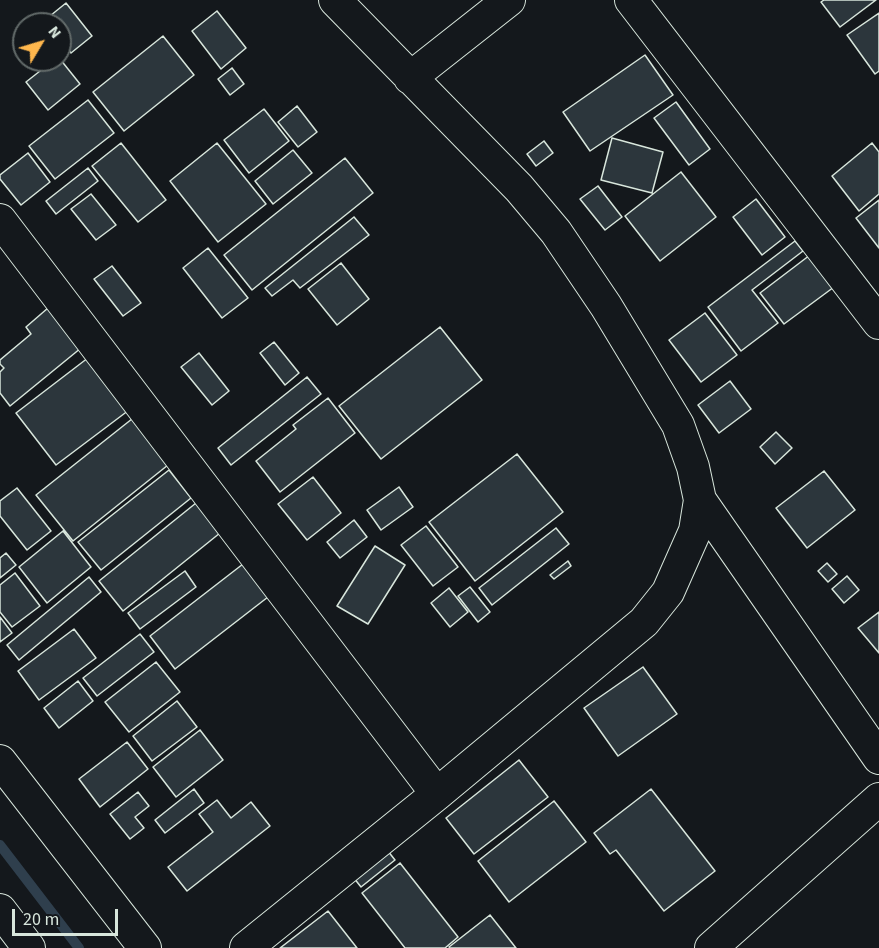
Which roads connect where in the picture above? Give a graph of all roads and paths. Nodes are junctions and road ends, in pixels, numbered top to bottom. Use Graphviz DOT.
graph roads {
  1 [pos="335,0"];
  2 [pos="509,0"];
  3 [pos="631,0"];
  4 [pos="410,78"];
  5 [pos="0,220"];
  6 [pos="879,323"];
  7 [pos="700,500"];
  8 [pos="879,758"];
  9 [pos="0,761"];
  10 [pos="437,794"];
  11 [pos="879,799"];
  12 [pos="0,910"];
  13 [pos="29,948"];
  14 [pos="145,948"];
  15 [pos="246,948"];
  16 [pos="711,948"];
  1 -- 4 [label="street"];
  2 -- 4 [label="street"];
  3 -- 6 [label="street"];
  4 -- 7 [label="street"];
  5 -- 10 [label="street"];
  7 -- 8 [label="street"];
  7 -- 10 [label="street"];
  9 -- 14 [label="street"];
  10 -- 15 [label="street"];
  11 -- 16 [label="street"];
  12 -- 13 [label="street"];
}
